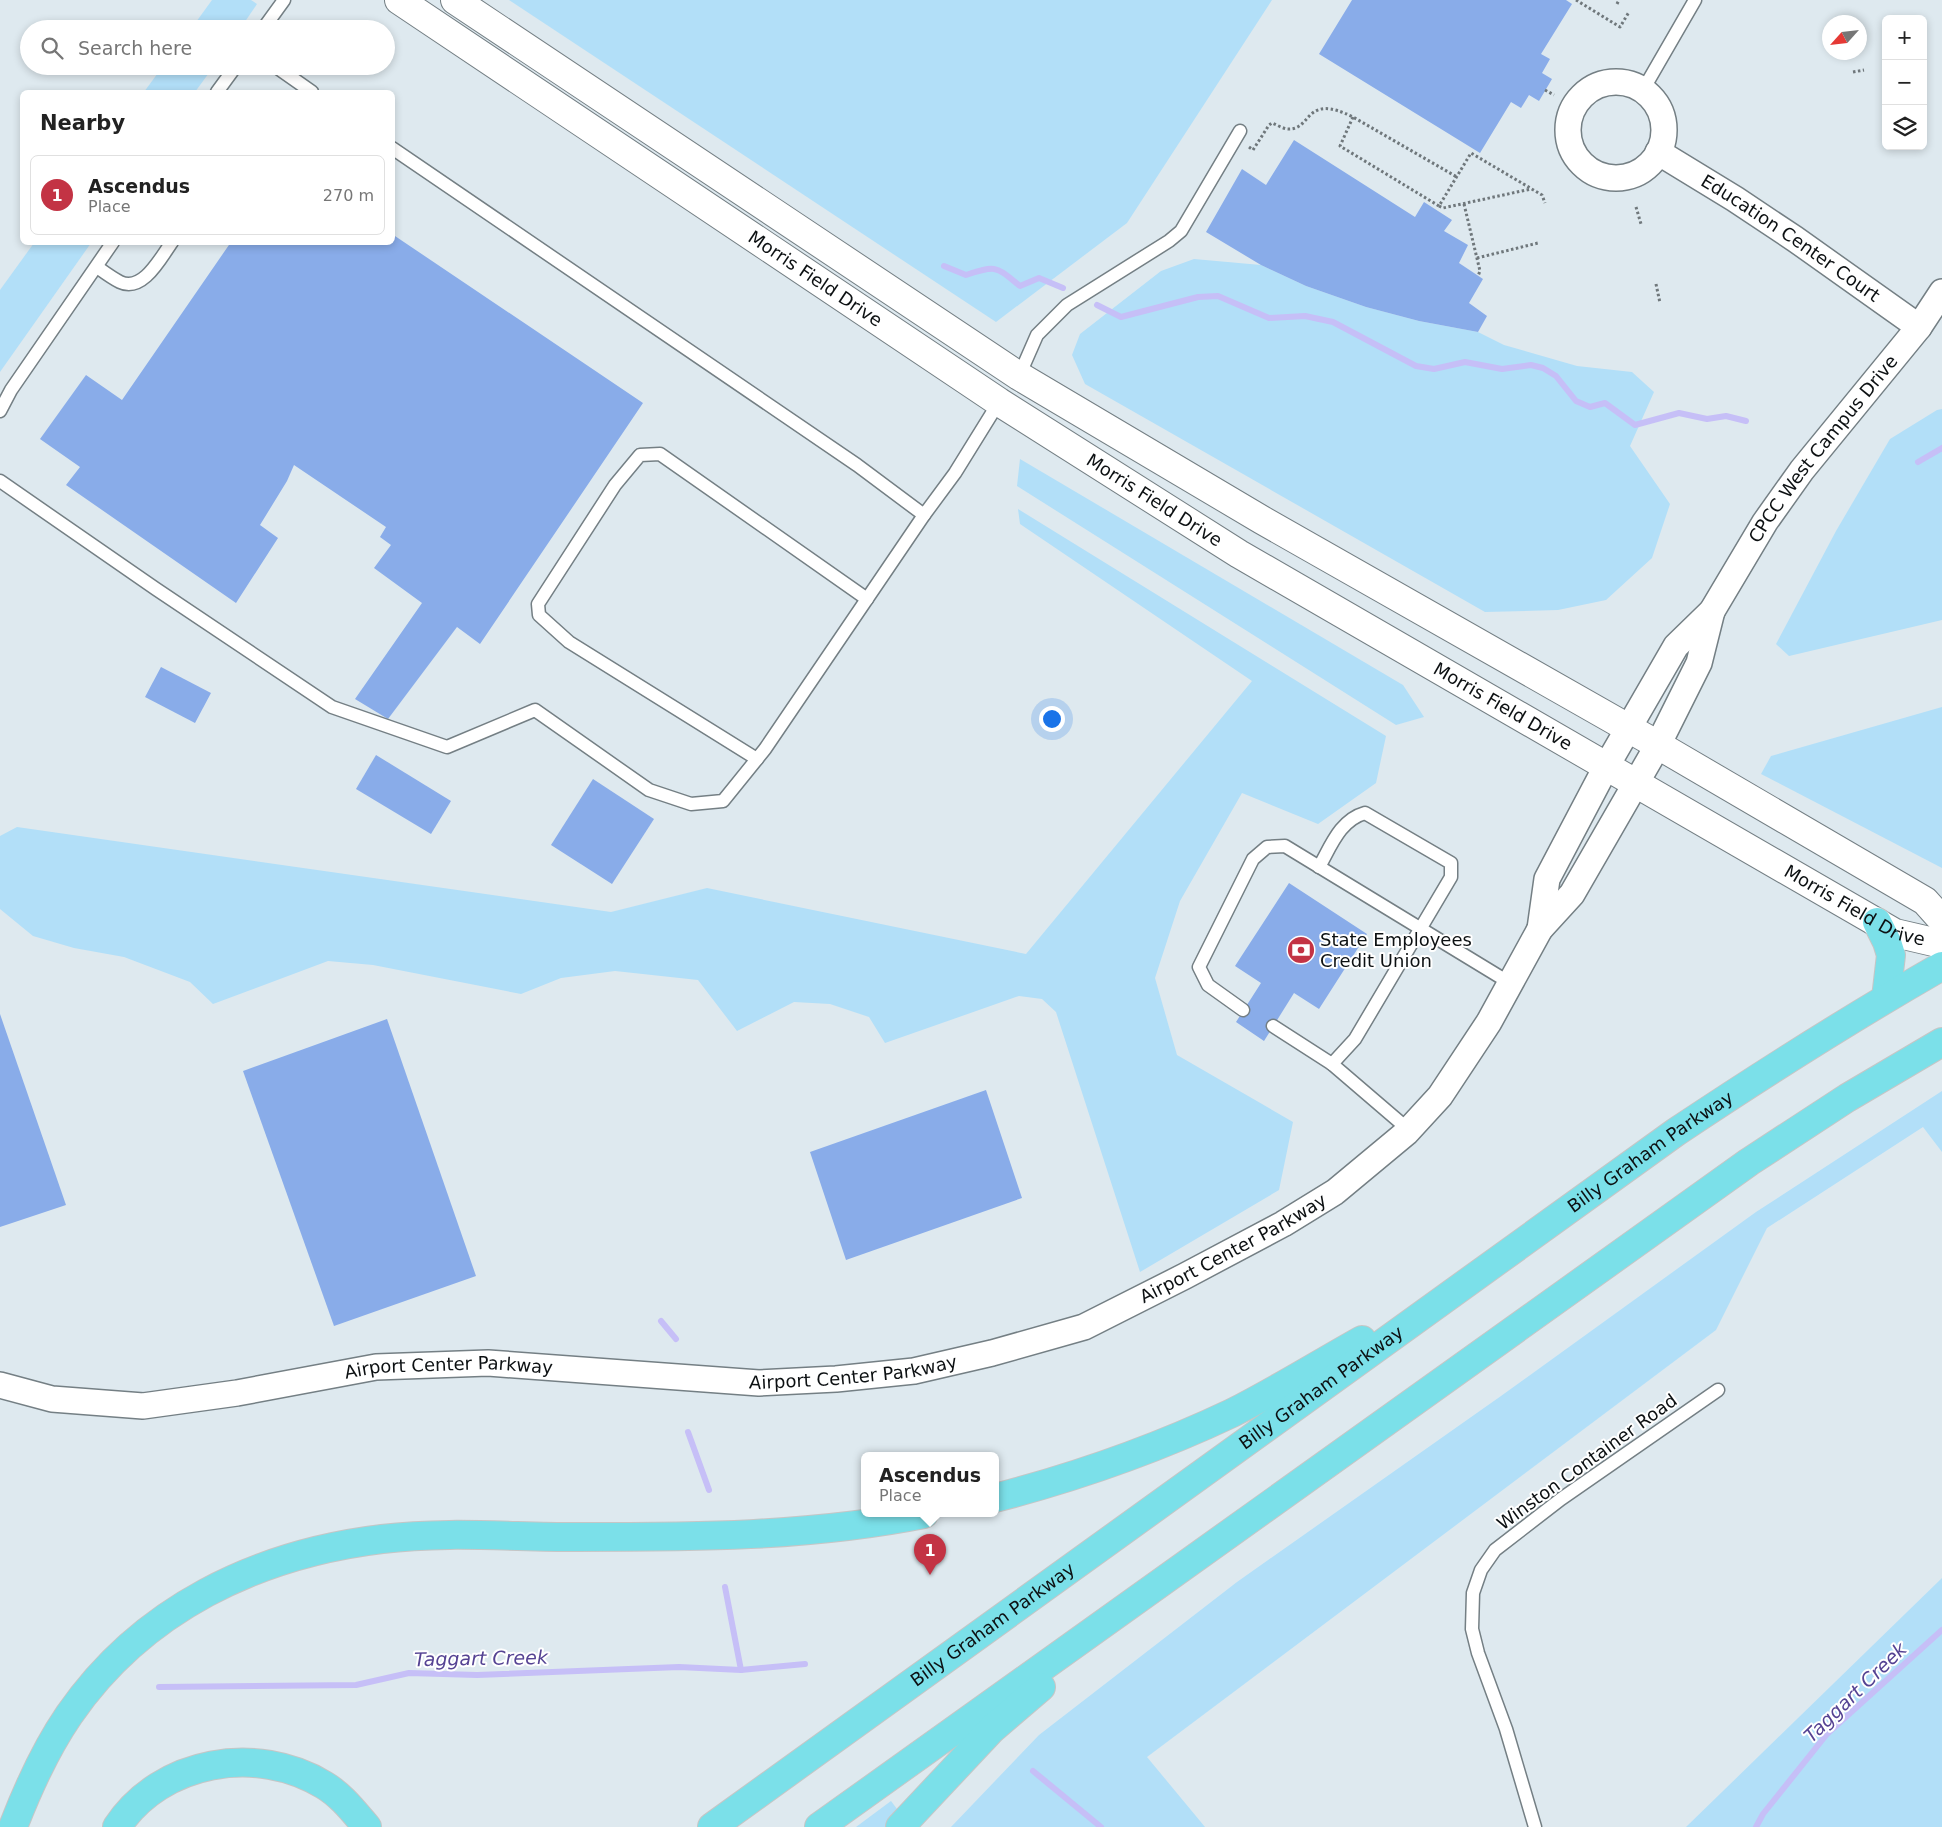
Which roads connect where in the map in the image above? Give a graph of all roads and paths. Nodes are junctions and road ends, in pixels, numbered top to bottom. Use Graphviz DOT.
graph roads {
  1 [pos="284,0"];
  2 [pos="399,0"];
  3 [pos="455,0"];
  4 [pos="1576,0"];
  5 [pos="1620,0"];
  6 [pos="1695,0"];
  7 [pos="1617,4"];
  8 [pos="1629,12"];
  9 [pos="270,20"];
  10 [pos="1864,70"];
  11 [pos="1853,72"];
  12 [pos="230,75"];
  13 [pos="288,75"];
  14 [pos="219,90"];
  15 [pos="309,90"];
  16 [pos="1545,90"];
  17 [pos="1643,90"];
  18 [pos="1554,95"];
  19 [pos="1353,117"];
  20 [pos="1240,131"];
  21 [pos="395,150"];
  22 [pos="1253,150"];
  23 [pos="1658,152"];
  24 [pos="1457,177"];
  25 [pos="1532,189"];
  26 [pos="1545,203"];
  27 [pos="1464,204"];
  28 [pos="1439,206"];
  29 [pos="1636,207"];
  30 [pos="1641,224"];
  31 [pos="1538,243"];
  32 [pos="111,245"];
  33 [pos="170,245"];
  34 [pos="1477,258"];
  35 [pos="96,267"];
  36 [pos="1478,276"];
  37 [pos="1656,284"];
  38 [pos="1942,292"];
  39 [pos="1660,303"];
  40 [pos="1919,327"];
  41 [pos="1019,376"];
  42 [pos="999,402"];
  43 [pos="0,411"];
  44 [pos="0,481"];
  45 [pos="924,515"];
  46 [pos="867,599"];
  47 [pos="1712,611"];
  48 [pos="1628,728"];
  49 [pos="1658,745"];
  50 [pos="757,759"];
  51 [pos="1606,767"];
  52 [pos="1635,784"];
  53 [pos="1319,867"];
  54 [pos="1942,920"];
  55 [pos="1877,922"];
  56 [pos="1420,928"];
  57 [pos="1540,929"];
  58 [pos="1942,944"];
  59 [pos="1942,966"];
  60 [pos="1510,983"];
  61 [pos="1886,998"];
  62 [pos="1243,1010"];
  63 [pos="1273,1026"];
  64 [pos="1942,1042"];
  65 [pos="1332,1064"];
  66 [pos="1409,1130"];
  67 [pos="1483,1272"];
  68 [pos="0,1385"];
  69 [pos="1718,1390"];
  70 [pos="999,1497"];
  71 [pos="904,1517"];
  72 [pos="1199,1557"];
  73 [pos="13,1827"];
  74 [pos="117,1827"];
  75 [pos="368,1827"];
  76 [pos="712,1827"];
  77 [pos="820,1827"];
  78 [pos="900,1827"];
  79 [pos="1535,1827"];
  1 -- 9 [label="lane"];
  2 -- 42 [label="street, Morris Field Drive"];
  3 -- 41 [label="street, Morris Field Drive"];
  4 -- 8 [label="path"];
  5 -- 7 [label="path"];
  6 -- 17 [label="lane"];
  10 -- 11 [label="path"];
  12 -- 14 [label="lane"];
  13 -- 15 [label="lane"];
  16 -- 18 [label="path"];
  17 -- 23 [label="street"];
  17 -- 23 [label="street"];
  19 -- 22 [label="path"];
  19 -- 24 [label="path"];
  19 -- 28 [label="path"];
  20 -- 41 [label="lane"];
  21 -- 45 [label="lane"];
  23 -- 40 [label="street, Education Center Court"];
  24 -- 25 [label="path"];
  24 -- 28 [label="path"];
  25 -- 26 [label="path"];
  25 -- 27 [label="path"];
  27 -- 28 [label="path"];
  27 -- 34 [label="path"];
  29 -- 30 [label="path"];
  31 -- 34 [label="path"];
  32 -- 35 [label="lane"];
  33 -- 35 [label="lane"];
  34 -- 36 [label="path"];
  35 -- 43 [label="lane"];
  37 -- 39 [label="path"];
  38 -- 40 [label="street, CPCC West Campus Drive"];
  40 -- 47 [label="street, CPCC West Campus Drive"];
  41 -- 42 [label="street"];
  41 -- 48 [label="street, Morris Field Drive"];
  42 -- 45 [label="lane"];
  42 -- 51 [label="street, Morris Field Drive"];
  44 -- 50 [label="lane"];
  45 -- 46 [label="lane"];
  46 -- 50 [label="lane"];
  46 -- 50 [label="lane"];
  47 -- 48 [label="street, CPCC West Campus Drive"];
  47 -- 49 [label="street, CPCC West Campus Drive"];
  48 -- 49 [label="street, Morris Field Drive"];
  48 -- 51 [label="street, CPCC West Campus Drive"];
  49 -- 52 [label="street, Airport Center Parkway"];
  49 -- 54 [label="street, Morris Field Drive"];
  51 -- 52 [label="street, Morris Field Drive"];
  51 -- 57 [label="street, Airport Center Parkway"];
  52 -- 55 [label="street, Morris Field Drive"];
  52 -- 57 [label="street, Airport Center Parkway"];
  53 -- 56 [label="lane"];
  53 -- 56 [label="lane"];
  53 -- 62 [label="lane"];
  55 -- 58 [label="street, Morris Field Drive"];
  55 -- 61 [label="highway"];
  56 -- 60 [label="lane"];
  56 -- 65 [label="lane"];
  57 -- 60 [label="street, Airport Center Parkway"];
  59 -- 61 [label="highway, Billy Graham Parkway"];
  60 -- 66 [label="street, Airport Center Parkway"];
  61 -- 67 [label="highway, Billy Graham Parkway"];
  63 -- 65 [label="lane"];
  64 -- 72 [label="highway"];
  65 -- 66 [label="lane"];
  66 -- 68 [label="street, Airport Center Parkway"];
  67 -- 70 [label="highway"];
  67 -- 76 [label="highway, Billy Graham Parkway"];
  69 -- 79 [label="lane, Winston Container Road"];
  71 -- 73 [label="highway"];
  72 -- 77 [label="highway"];
  72 -- 78 [label="highway"];
  74 -- 75 [label="highway"];
}
